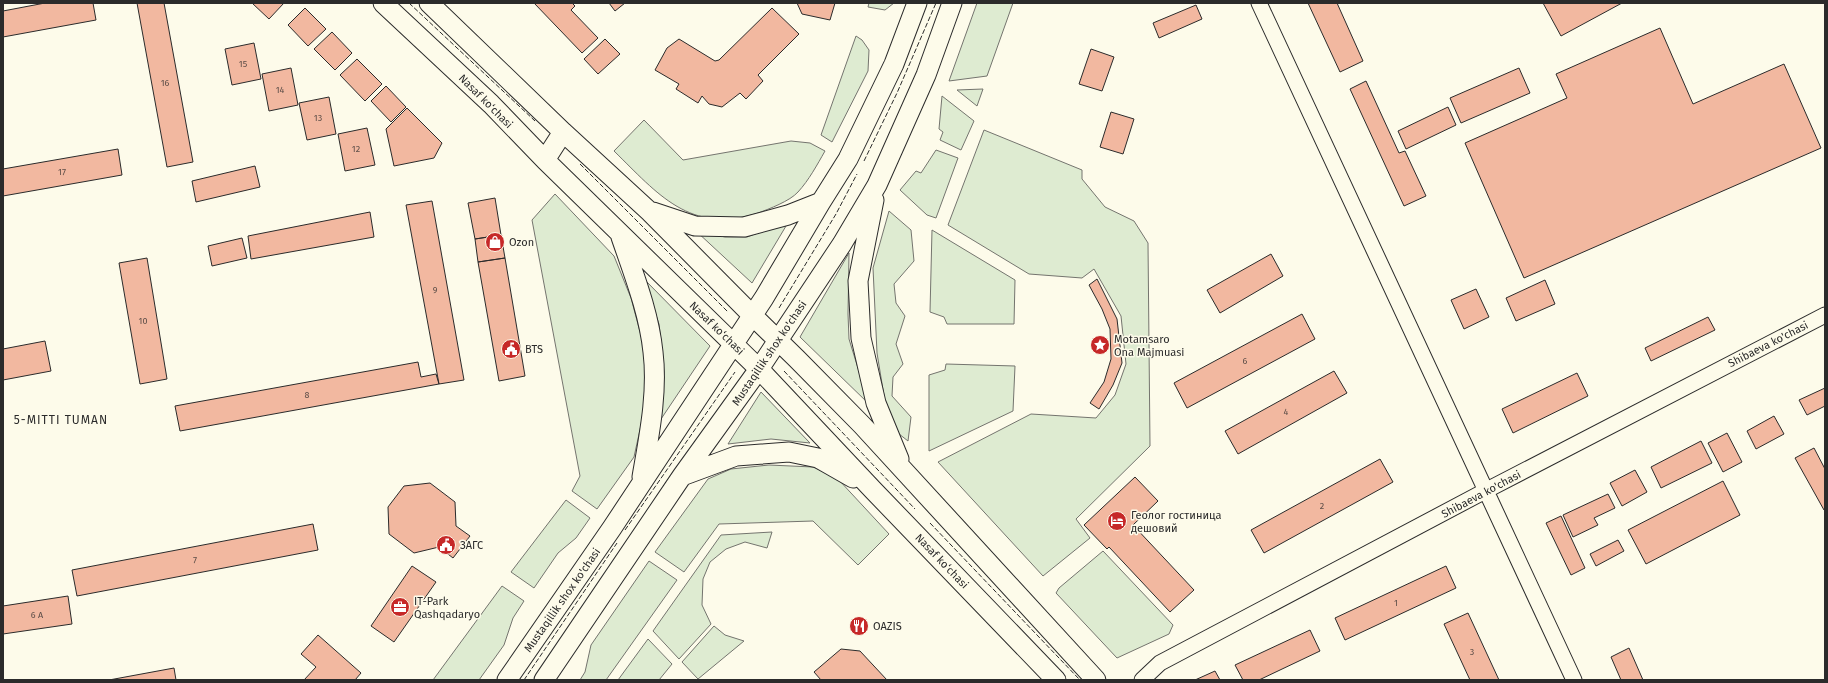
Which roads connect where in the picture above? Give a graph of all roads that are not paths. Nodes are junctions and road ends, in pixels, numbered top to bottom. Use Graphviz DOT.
graph roads {
  1 [pos="383,3"];
  2 [pos="429,3"];
  3 [pos="917,3"];
  4 [pos="952,3"];
  5 [pos="1259,3"];
  6 [pos="563,132"];
  7 [pos="545,160"];
  8 [pos="877,185"];
  9 [pos="821,202"];
  10 [pos="650,212"];
  11 [pos="620,234"];
  12 [pos="1825,315"];
  13 [pos="753,316"];
  14 [pos="778,340"];
  15 [pos="733,344"];
  16 [pos="759,369"];
  17 [pos="904,472"];
  18 [pos="682,476"];
  19 [pos="641,484"];
  20 [pos="873,490"];
  21 [pos="1487,490"];
  22 [pos="507,680"];
  23 [pos="544,680"];
  24 [pos="1056,680"];
  25 [pos="1096,680"];
  26 [pos="1142,680"];
  27 [pos="1574,680"];
  1 -- 7 [label="main road, Nasaf ko‘chasi"];
  2 -- 6 [label="main road"];
  3 -- 9 [label="main road, Mustaqillik shox ko'chasi"];
  4 -- 8 [label="main road, Mustaqillik shox ko'chasi"];
  5 -- 21 [label="street"];
  6 -- 7 [label="main road"];
  6 -- 10 [label="main road"];
  7 -- 11 [label="main road, Nasaf ko‘chasi"];
  8 -- 14 [label="main road, Mustaqillik shox ko'chasi"];
  8 -- 17 [label="main road"];
  9 -- 10 [label="main road"];
  9 -- 13 [label="main road, Mustaqillik shox ko'chasi"];
  10 -- 13 [label="main road"];
  11 -- 15 [label="main road, Nasaf ko‘chasi"];
  11 -- 19 [label="main road"];
  12 -- 21 [label="street, Shibaeva ko'chasi"];
  13 -- 14 [label="main road"];
  13 -- 15 [label="main road, Mustaqillik shox ko'chasi"];
  14 -- 16 [label="main road, Mustaqillik shox ko'chasi"];
  14 -- 17 [label="main road"];
  15 -- 16 [label="main road, Nasaf ko‘chasi"];
  15 -- 19 [label="main road, Mustaqillik shox ko'chasi"];
  16 -- 18 [label="main road, Mustaqillik shox ko'chasi"];
  16 -- 20 [label="main road, Nasaf ko‘chasi"];
  17 -- 25 [label="main road"];
  18 -- 20 [label="main road"];
  18 -- 23 [label="main road, Mustaqillik shox ko'chasi"];
  19 -- 22 [label="main road, Mustaqillik shox ko'chasi"];
  20 -- 24 [label="main road, Nasaf ko‘chasi"];
  21 -- 26 [label="street, Shibaeva ko'chasi"];
  21 -- 27 [label="street"];
}
